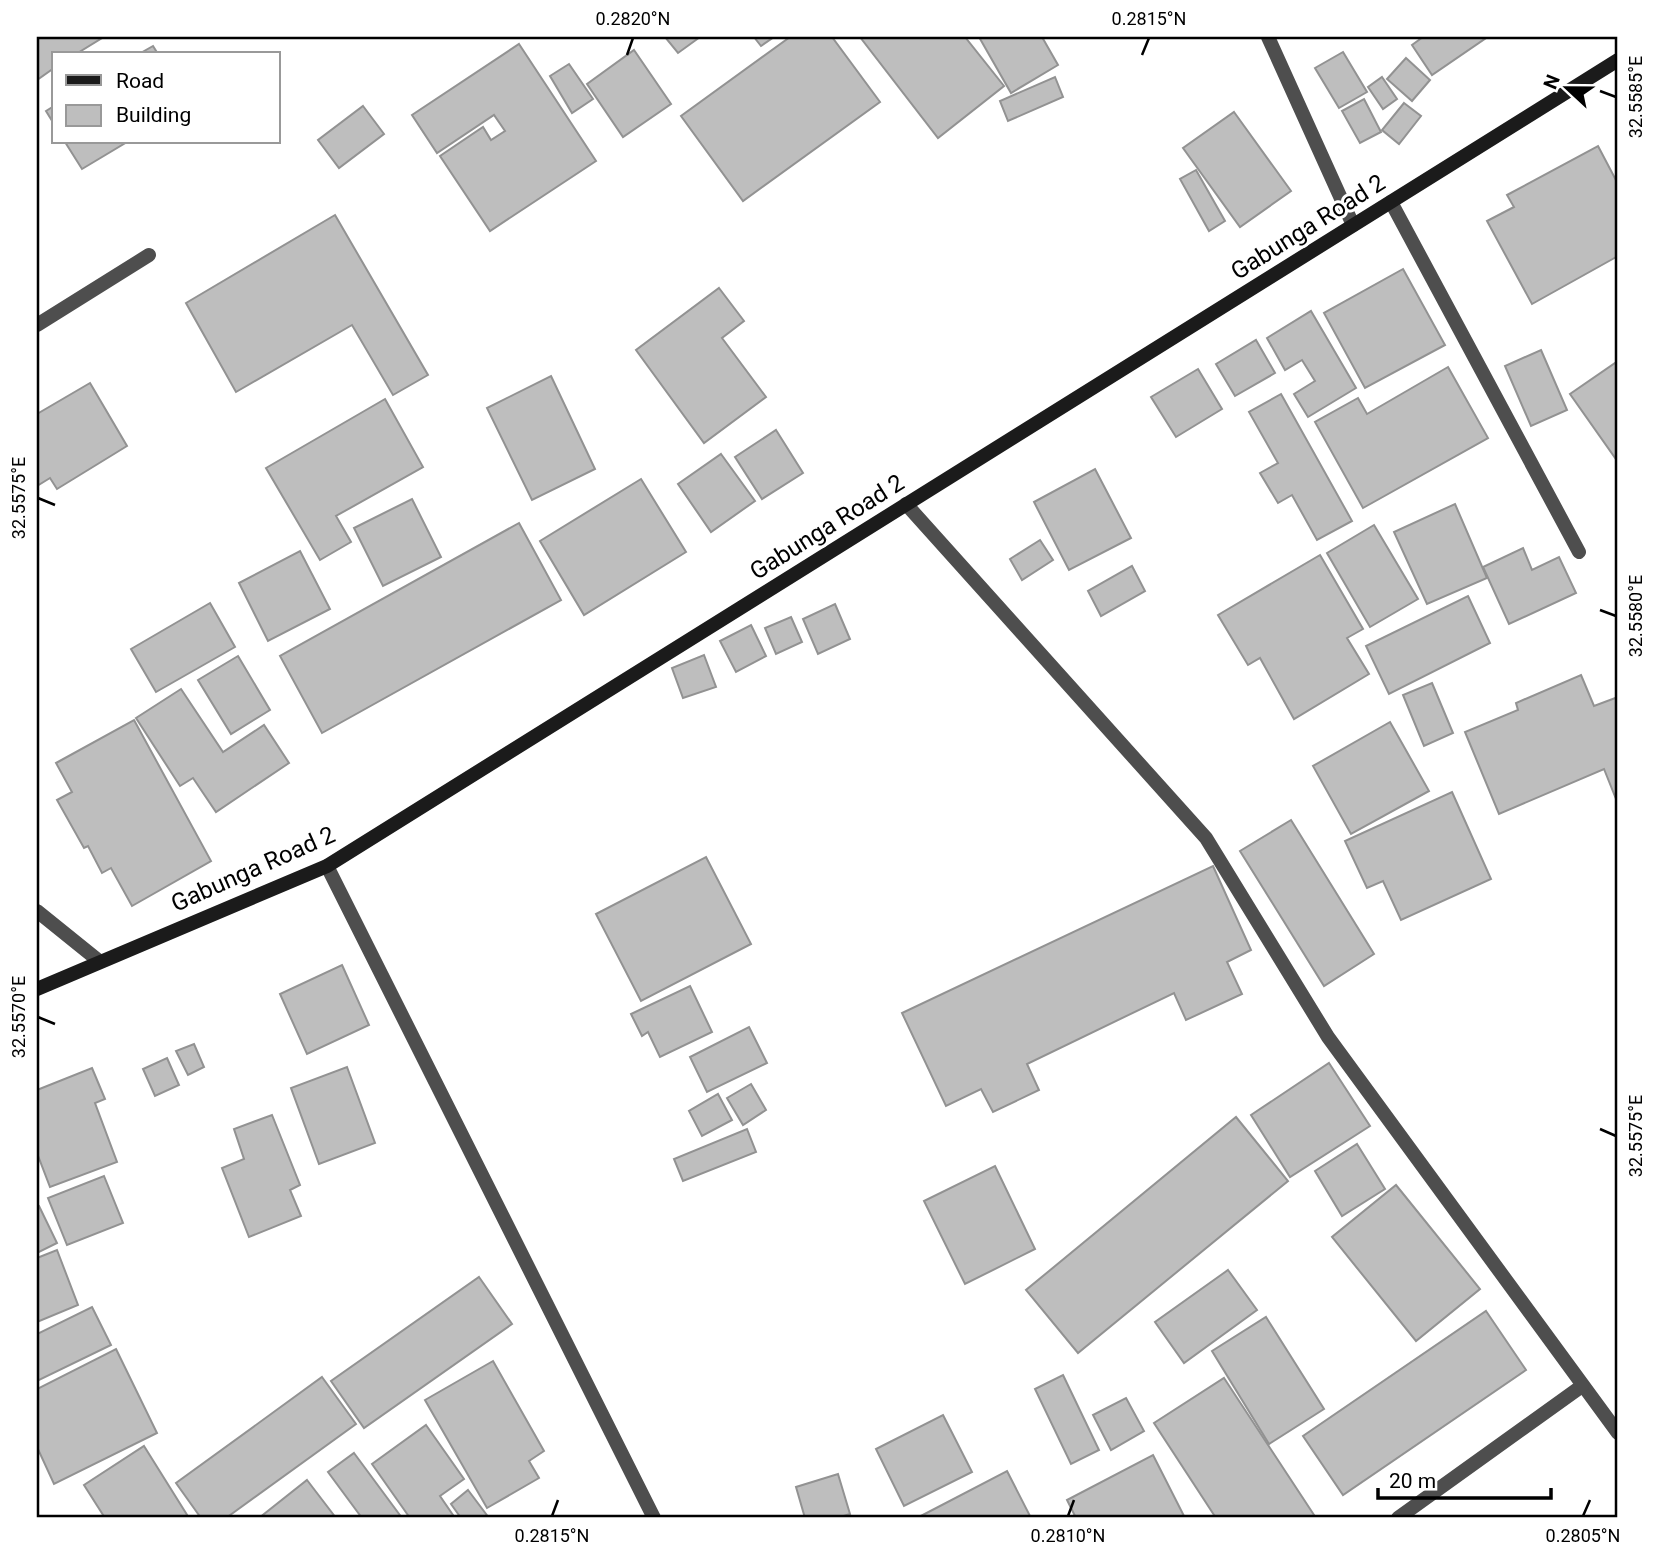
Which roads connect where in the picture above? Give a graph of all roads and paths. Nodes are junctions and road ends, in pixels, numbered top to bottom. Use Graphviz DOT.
graph roads {
  1 [pos="1268,37"];
  2 [pos="1618,60"];
  3 [pos="1391,202"];
  4 [pos="1353,225"];
  5 [pos="149,255"];
  6 [pos="37,325"];
  7 [pos="906,504"];
  8 [pos="1579,552"];
  9 [pos="327,866"];
  10 [pos="37,911"];
  11 [pos="99,961"];
  12 [pos="37,989"];
  13 [pos="1583,1386"];
  14 [pos="1618,1433"];
  15 [pos="654,1518"];
  16 [pos="1398,1518"];
  1 -- 4 [label="street"];
  2 -- 3 [label="street, Gabunga Road 2"];
  3 -- 4 [label="street, Gabunga Road 2"];
  3 -- 8 [label="street"];
  4 -- 7 [label="street, Gabunga Road 2"];
  5 -- 6 [label="street"];
  7 -- 9 [label="street, Gabunga Road 2"];
  7 -- 13 [label="street"];
  9 -- 11 [label="street, Gabunga Road 2"];
  9 -- 15 [label="street"];
  10 -- 11 [label="street"];
  11 -- 12 [label="street, Gabunga Road 2"];
  13 -- 14 [label="street"];
  13 -- 16 [label="street"];
}
